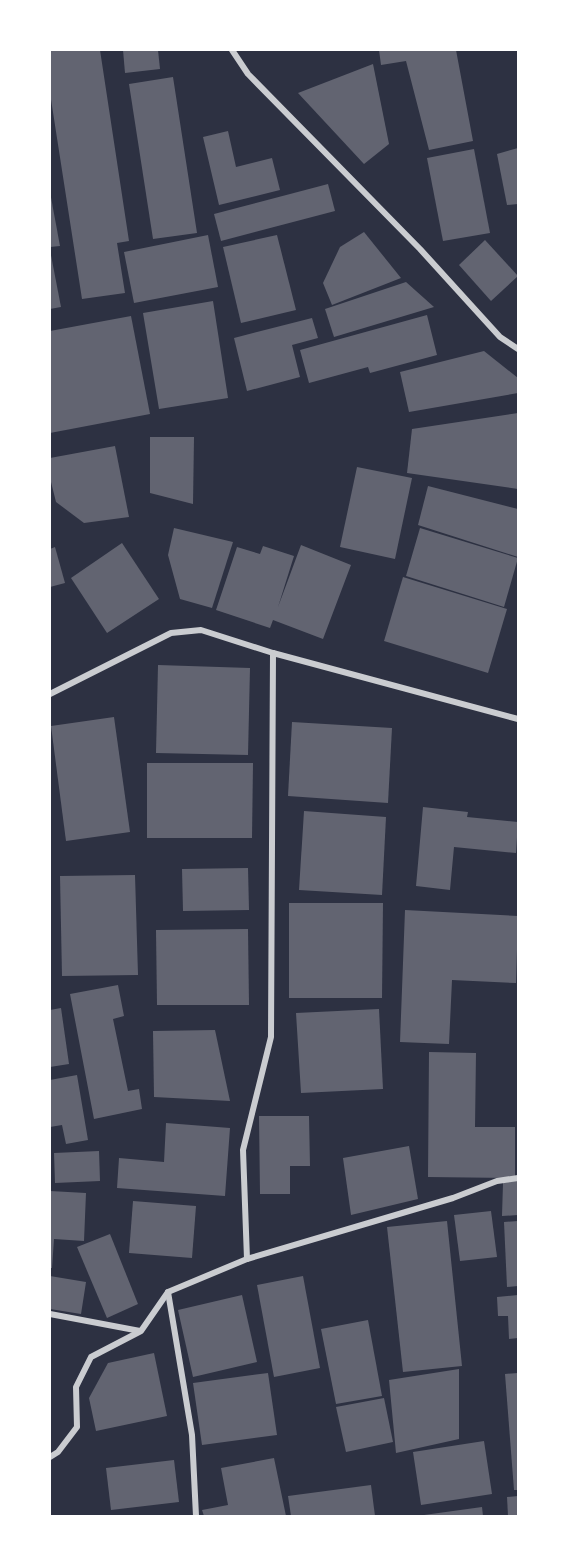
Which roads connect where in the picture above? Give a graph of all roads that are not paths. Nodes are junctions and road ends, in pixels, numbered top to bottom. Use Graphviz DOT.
graph roads {
  1 [pos="232,50"];
  2 [pos="519,349"];
  3 [pos="273,653"];
  4 [pos="50,694"];
  5 [pos="518,718"];
  6 [pos="519,1178"];
  7 [pos="247,1259"];
  8 [pos="168,1292"];
  9 [pos="50,1314"];
  10 [pos="141,1331"];
  11 [pos="50,1457"];
  12 [pos="196,1516"];
  1 -- 2 [label="street"];
  3 -- 4 [label="street"];
  3 -- 5 [label="street"];
  3 -- 7 [label="street"];
  6 -- 7 [label="street"];
  7 -- 8 [label="street"];
  8 -- 10 [label="street"];
  8 -- 12 [label="street"];
  9 -- 10 [label="street"];
  10 -- 11 [label="street"];
}
